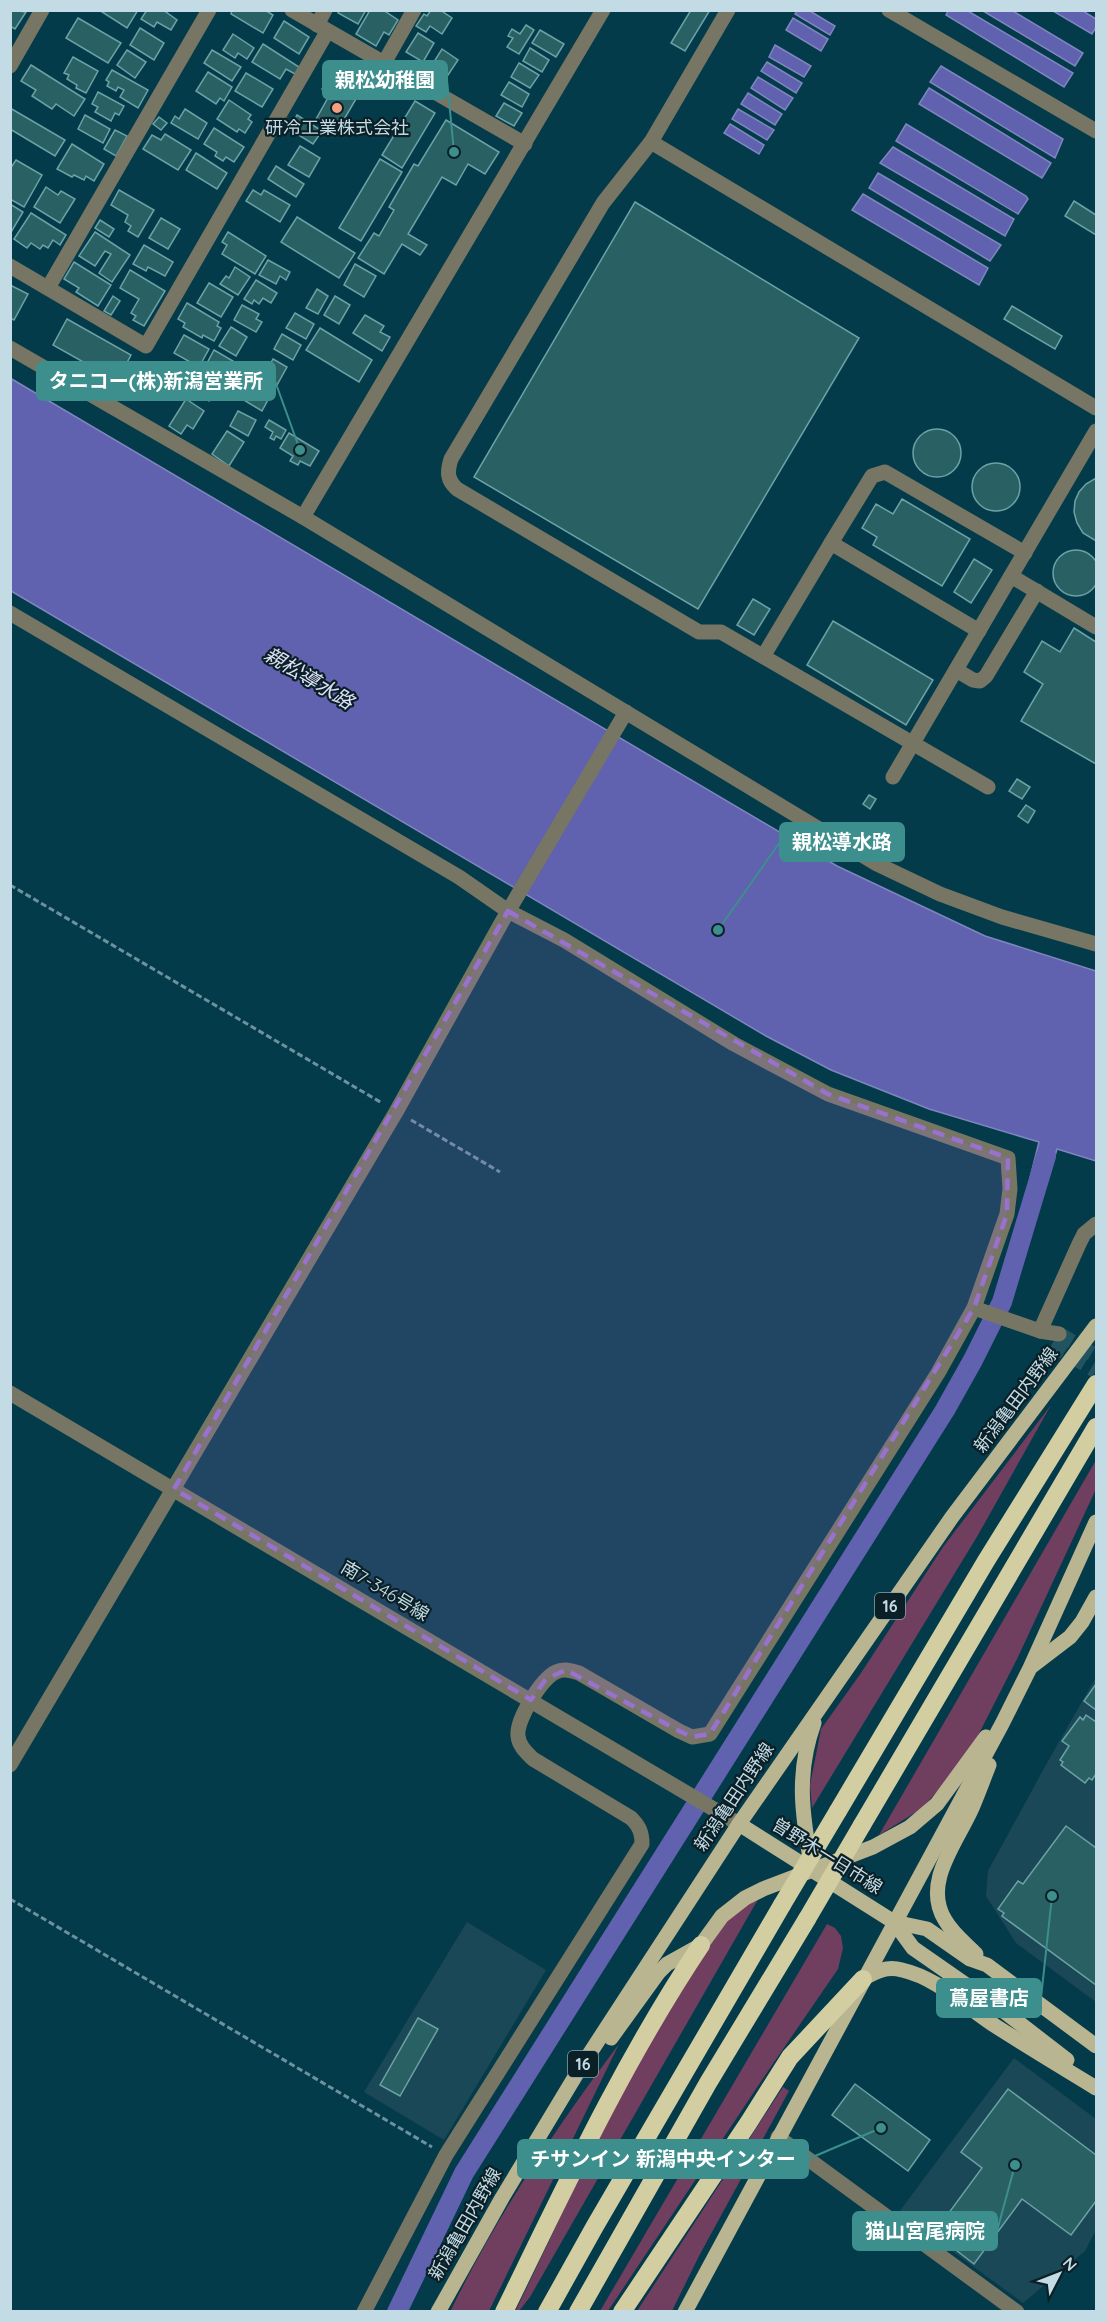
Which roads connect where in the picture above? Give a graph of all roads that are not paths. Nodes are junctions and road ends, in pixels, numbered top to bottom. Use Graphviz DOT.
graph roads {
  1 [pos="42,10"];
  2 [pos="209,10"];
  3 [pos="292,10"];
  4 [pos="325,10"];
  5 [pos="414,10"];
  6 [pos="603,10"];
  7 [pos="728,10"];
  8 [pos="889,10"];
  9 [pos="322,28"];
  10 [pos="384,63"];
  11 [pos="10,66"];
  12 [pos="1096,131"];
  13 [pos="651,142"];
  14 [pos="525,144"];
  15 [pos="10,266"];
  16 [pos="48,288"];
  17 [pos="10,348"];
  18 [pos="1096,408"];
  19 [pos="1096,431"];
  20 [pos="303,518"];
  21 [pos="831,543"];
  22 [pos="1025,553"];
  23 [pos="1011,576"];
  24 [pos="1037,591"];
  25 [pos="10,613"];
  26 [pos="1096,627"];
  27 [pos="979,631"];
  28 [pos="764,656"];
  29 [pos="956,670"];
  30 [pos="626,712"];
  31 [pos="913,743"];
  32 [pos="893,777"];
  33 [pos="988,787"];
  34 [pos="512,906"];
  35 [pos="1096,944"];
  36 [pos="1096,1224"];
  37 [pos="977,1310"];
  38 [pos="1096,1326"];
  39 [pos="1040,1331"];
  40 [pos="1056,1339"];
  41 [pos="1096,1384"];
  42 [pos="10,1393"];
  43 [pos="1096,1427"];
  44 [pos="174,1489"];
  45 [pos="1096,1522"];
  46 [pos="1096,1597"];
  47 [pos="1030,1668"];
  48 [pos="1019,1690"];
  49 [pos="531,1700"];
  50 [pos="820,1706"];
  51 [pos="10,1765"];
  52 [pos="739,1824"];
  53 [pos="812,1870"];
  54 [pos="894,1922"];
  55 [pos="701,1945"];
  56 [pos="987,1965"];
  57 [pos="863,1979"];
  58 [pos="1096,2046"];
  59 [pos="1096,2082"];
  60 [pos="1096,2088"];
  61 [pos="548,2122"];
  62 [pos="778,2138"];
  63 [pos="364,2312"];
  64 [pos="438,2312"];
  65 [pos="504,2312"];
  66 [pos="547,2312"];
  67 [pos="578,2312"];
  68 [pos="622,2312"];
  69 [pos="685,2312"];
  70 [pos="1017,2312"];
  1 -- 11 [label="street"];
  2 -- 16 [label="street"];
  3 -- 9 [label="street"];
  4 -- 9 [label="street"];
  5 -- 10 [label="street"];
  6 -- 14 [label="street"];
  7 -- 13 [label="street"];
  8 -- 12 [label="street"];
  9 -- 10 [label="street"];
  9 -- 16 [label="street"];
  10 -- 14 [label="street"];
  13 -- 18 [label="street"];
  13 -- 28 [label="street"];
  14 -- 20 [label="street"];
  15 -- 16 [label="street"];
  17 -- 20 [label="street"];
  19 -- 22 [label="street"];
  20 -- 30 [label="street"];
  21 -- 22 [label="street"];
  21 -- 27 [label="street"];
  21 -- 28 [label="street"];
  22 -- 23 [label="street"];
  23 -- 24 [label="street"];
  23 -- 27 [label="street"];
  24 -- 26 [label="street"];
  24 -- 29 [label="street"];
  25 -- 34 [label="street"];
  27 -- 29 [label="street"];
  28 -- 31 [label="street"];
  29 -- 31 [label="street"];
  30 -- 34 [label="street"];
  30 -- 35 [label="street"];
  31 -- 32 [label="street"];
  31 -- 33 [label="street"];
  34 -- 37 [label="street"];
  34 -- 44 [label="street"];
  36 -- 39 [label="street"];
  37 -- 39 [label="street"];
  37 -- 49 [label="street"];
  38 -- 50 [label="main road, 新潟亀田内野線 / 16"];
  39 -- 40 [label="street"];
  41 -- 66 [label="highway, bridge"];
  42 -- 44 [label="street, 南7-346号線"];
  43 -- 67 [label="highway, bridge"];
  44 -- 49 [label="street, 南7-346号線"];
  44 -- 51 [label="street"];
  45 -- 47 [label="main road"];
  46 -- 47 [label="main road"];
  47 -- 48 [label="main road"];
  48 -- 53 [label="main road"];
  48 -- 54 [label="main road"];
  48 -- 56 [label="main road"];
  49 -- 52 [label="street, 南7-346号線"];
  49 -- 63 [label="street"];
  50 -- 52 [label="main road, 新潟亀田内野線 / 16"];
  50 -- 53 [label="main road"];
  52 -- 53 [label="main road, 曽野木一日市線"];
  52 -- 61 [label="main road, 新潟亀田内野線 / 16"];
  53 -- 54 [label="main road, 曽野木一日市線"];
  53 -- 55 [label="main road"];
  54 -- 56 [label="main road, 曽野木一日市線"];
  54 -- 57 [label="main road"];
  54 -- 59 [label="main road, 曽野木一日市線"];
  55 -- 61 [label="main road"];
  55 -- 65 [label="highway"];
  56 -- 58 [label="main road, 曽野木一日市線"];
  57 -- 60 [label="main road"];
  57 -- 62 [label="main road"];
  57 -- 68 [label="highway"];
  61 -- 64 [label="main road, 新潟亀田内野線 / 16"];
  62 -- 69 [label="main road"];
  62 -- 70 [label="street"];
}
